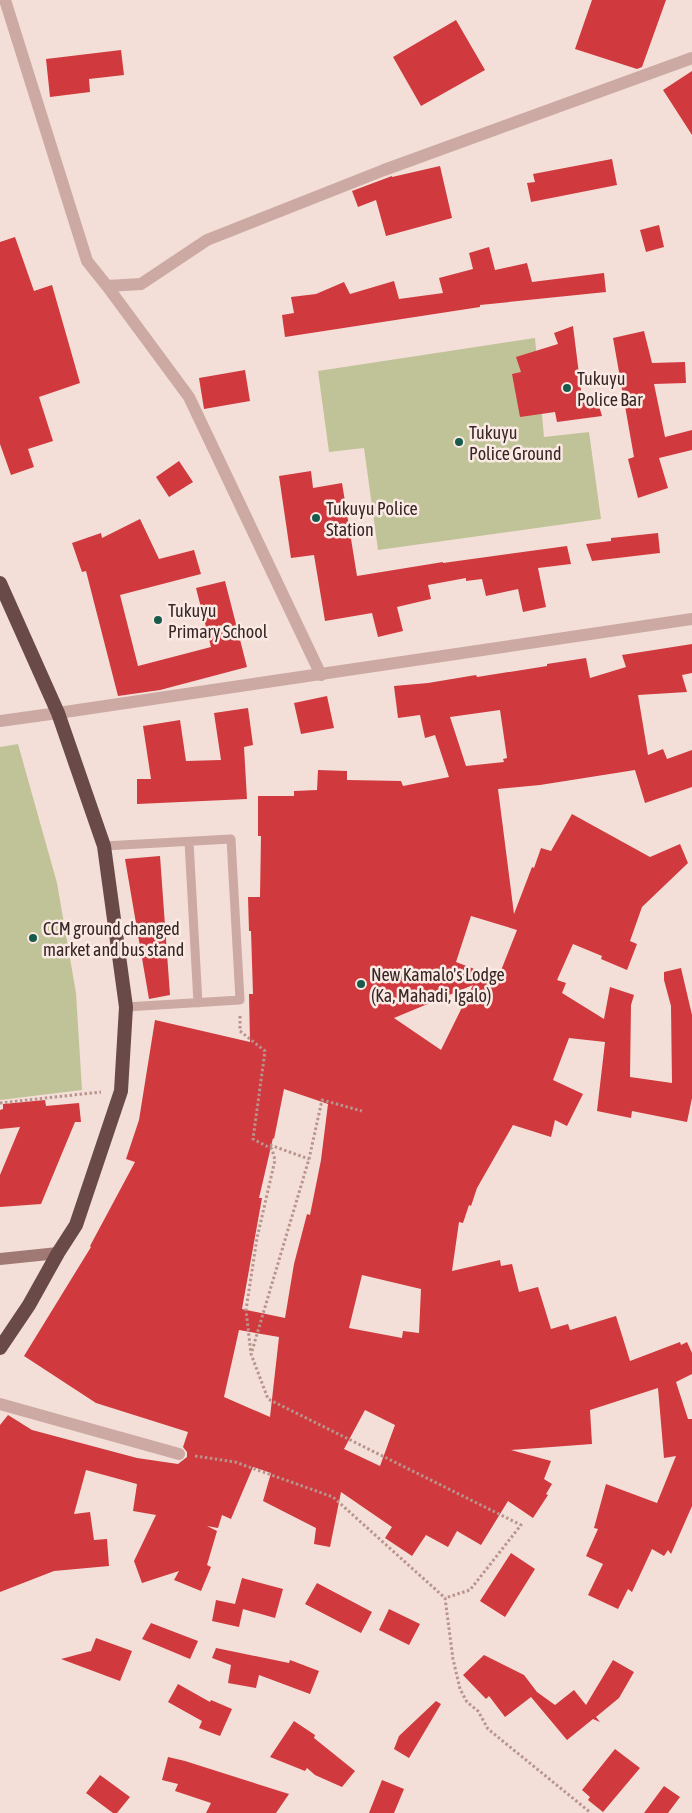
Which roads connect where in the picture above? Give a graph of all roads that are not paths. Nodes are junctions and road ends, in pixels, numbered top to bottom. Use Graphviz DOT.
graph roads {
  1 [pos="5,0"];
  2 [pos="692,58"];
  3 [pos="106,286"];
  4 [pos="0,583"];
  5 [pos="692,619"];
  6 [pos="321,675"];
  7 [pos="58,713"];
  8 [pos="0,721"];
  9 [pos="189,842"];
  10 [pos="104,846"];
  11 [pos="198,1003"];
  12 [pos="126,1007"];
  13 [pos="58,1253"];
  14 [pos="0,1259"];
  15 [pos="0,1348"];
  16 [pos="0,1404"];
  17 [pos="179,1454"];
  1 -- 3 [label="street"];
  2 -- 3 [label="street"];
  3 -- 6 [label="street"];
  4 -- 7 [label="highway"];
  5 -- 6 [label="street"];
  6 -- 7 [label="street"];
  7 -- 8 [label="street"];
  7 -- 10 [label="highway"];
  9 -- 10 [label="lane"];
  9 -- 11 [label="lane"];
  9 -- 11 [label="lane"];
  10 -- 12 [label="highway"];
  11 -- 12 [label="lane"];
  12 -- 13 [label="highway"];
  13 -- 14 [label="main road"];
  13 -- 15 [label="highway"];
  16 -- 17 [label="street"];
}
